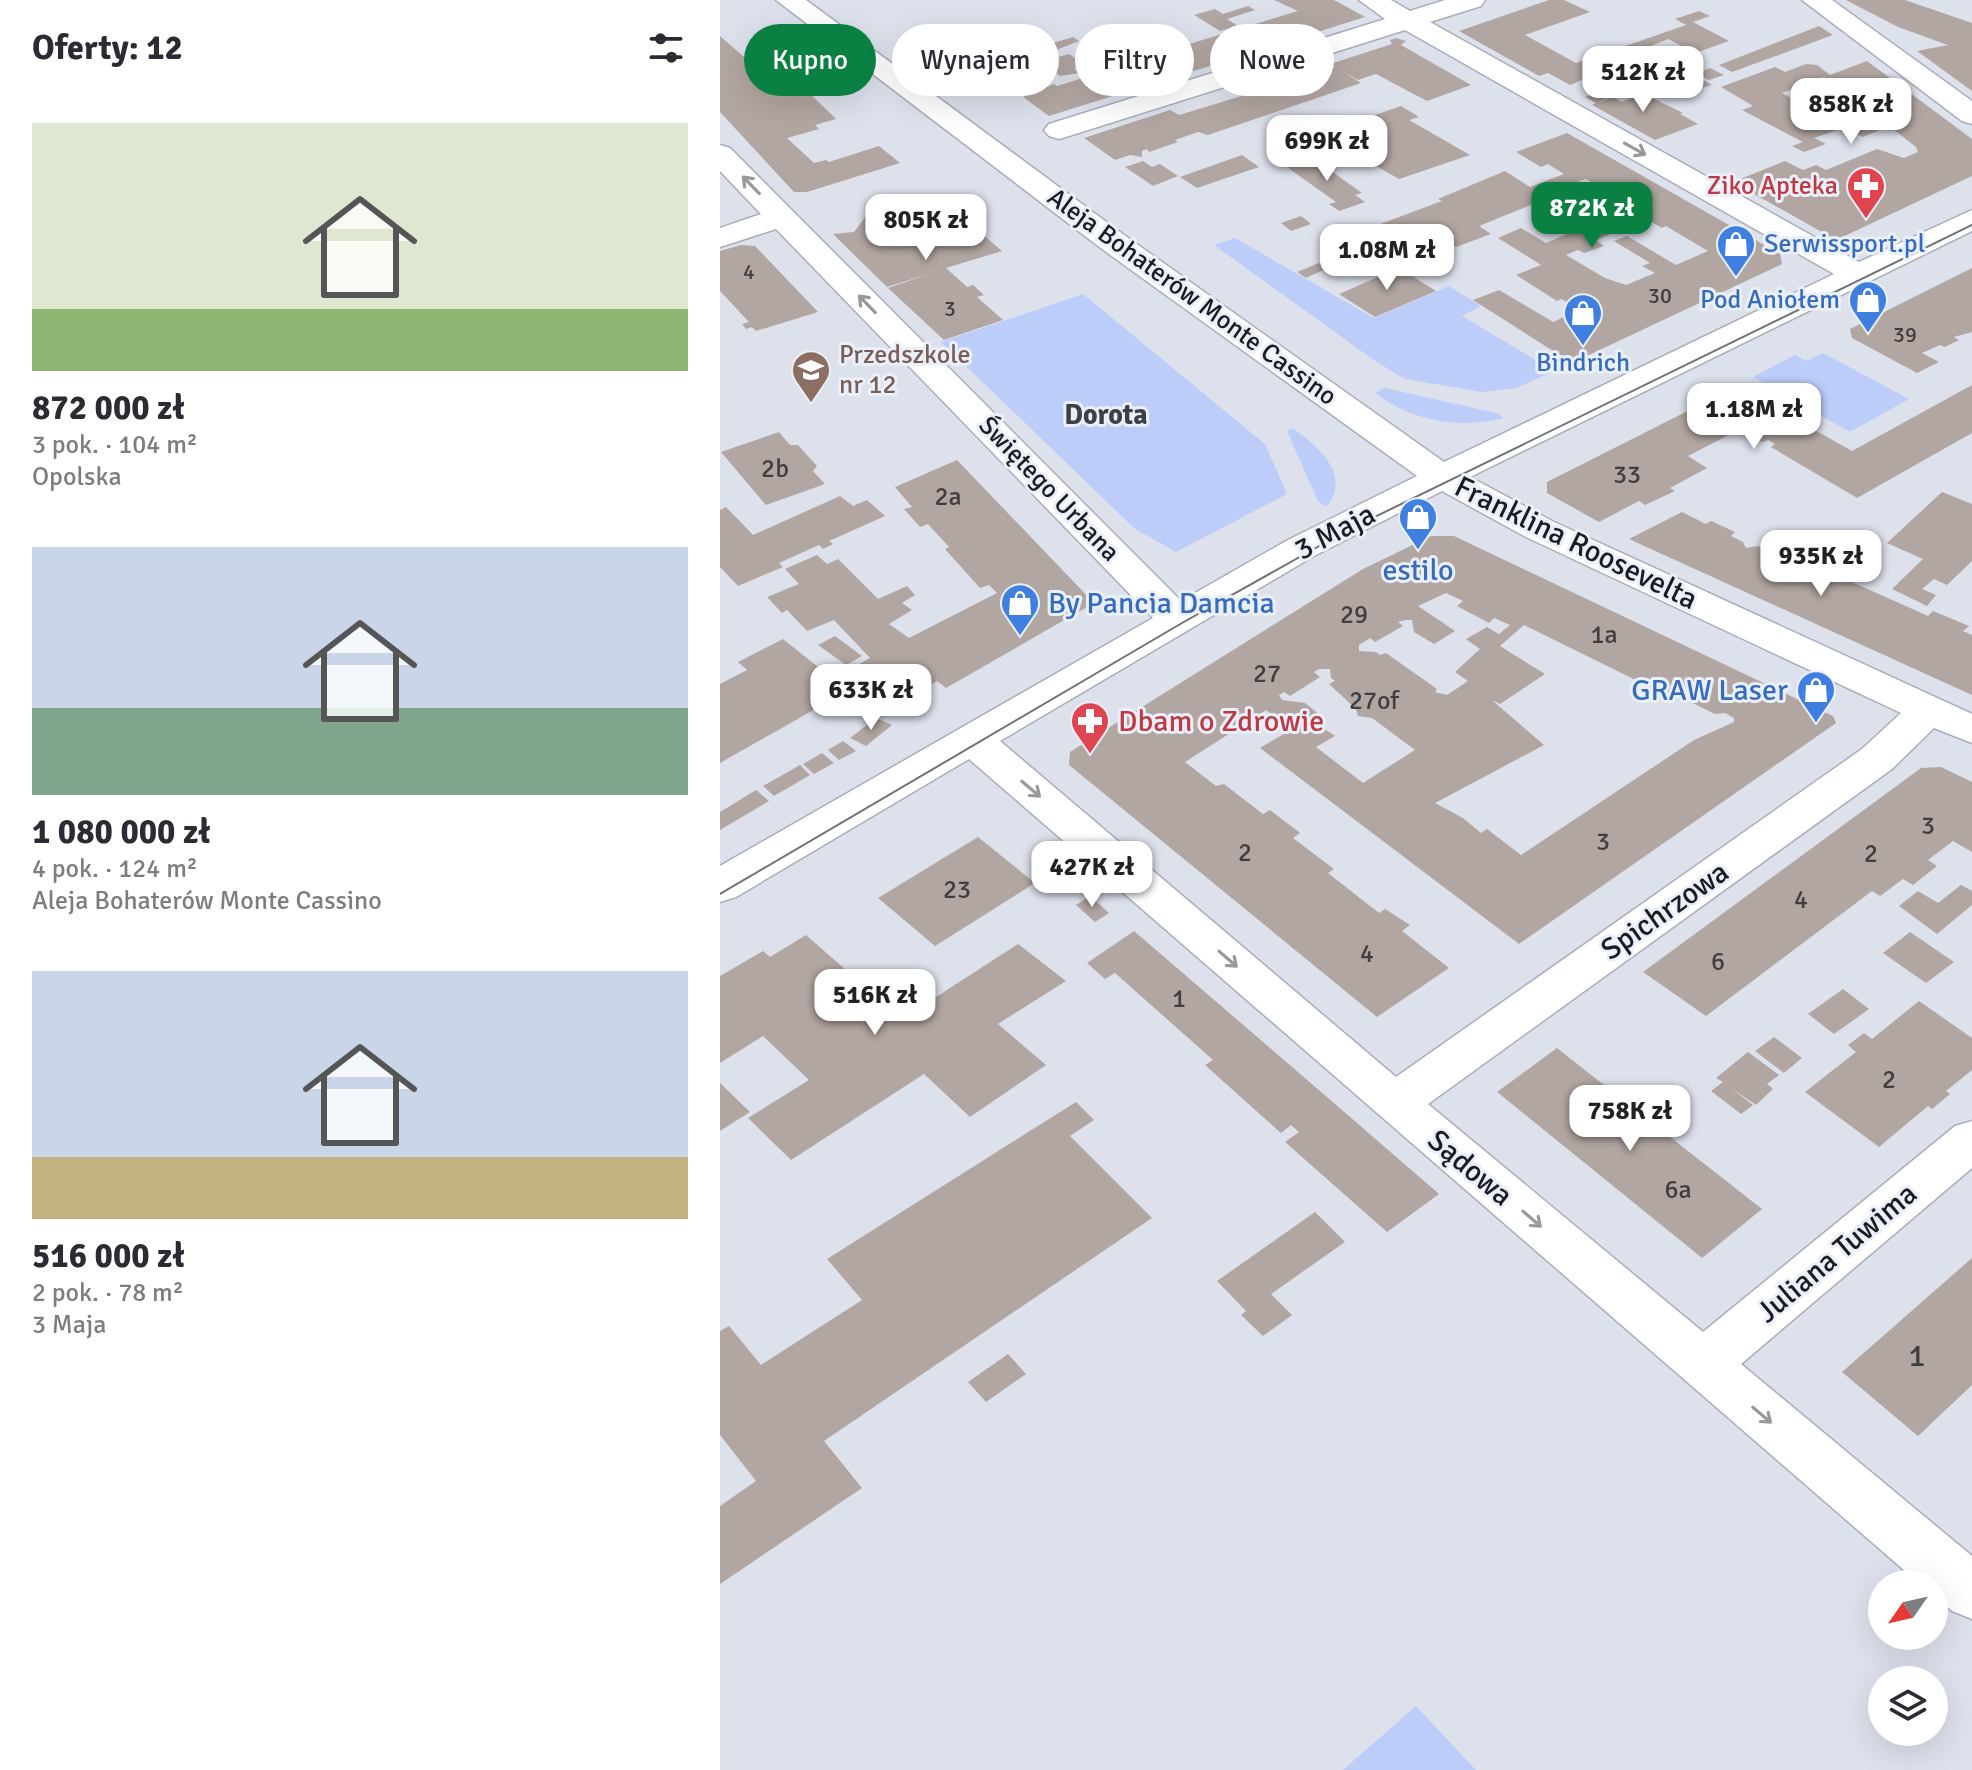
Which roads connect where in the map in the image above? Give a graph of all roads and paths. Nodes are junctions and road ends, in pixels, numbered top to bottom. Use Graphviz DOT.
graph roads {
  1 [pos="789,0"];
  2 [pos="1372,0"];
  3 [pos="1472,0"];
  4 [pos="1815,0"];
  5 [pos="1409,21"];
  6 [pos="1972,115"];
  7 [pos="1059,130"];
  8 [pos="720,154"];
  9 [pos="782,217"];
  10 [pos="1972,219"];
  11 [pos="720,238"];
  12 [pos="1857,274"];
  13 [pos="1442,477"];
  14 [pos="1177,620"];
  15 [pos="1929,710"];
  16 [pos="1972,730"];
  17 [pos="971,739"];
  18 [pos="720,886"];
  19 [pos="1394,1103"];
  20 [pos="1972,1140"];
  21 [pos="1702,1365"];
  22 [pos="1972,1592"];
  1 -- 13 [label="street, Aleja Bohaterów Monte Cassino"];
  2 -- 5 [label="street"];
  3 -- 5 [label="street"];
  4 -- 6 [label="street"];
  5 -- 7 [label="street"];
  5 -- 12 [label="street, one-way"];
  9 -- 8 [label="street, Świętego Urbana, one-way"];
  9 -- 11 [label="street"];
  14 -- 9 [label="street, Świętego Urbana, one-way"];
  10 -- 12 [label="street, 3 Maja"];
  12 -- 13 [label="street, 3 Maja"];
  13 -- 14 [label="street, 3 Maja"];
  13 -- 15 [label="street, Franklina Roosevelta"];
  14 -- 17 [label="street, 3 Maja"];
  15 -- 16 [label="street, Franklina Roosevelta"];
  15 -- 19 [label="street, Spichrzowa"];
  17 -- 18 [label="street, 3 Maja"];
  17 -- 19 [label="street, Sądowa, one-way"];
  19 -- 21 [label="street, Sądowa, one-way"];
  20 -- 21 [label="street, Juliana Tuwima"];
  21 -- 22 [label="street, Sądowa, one-way"];
}
